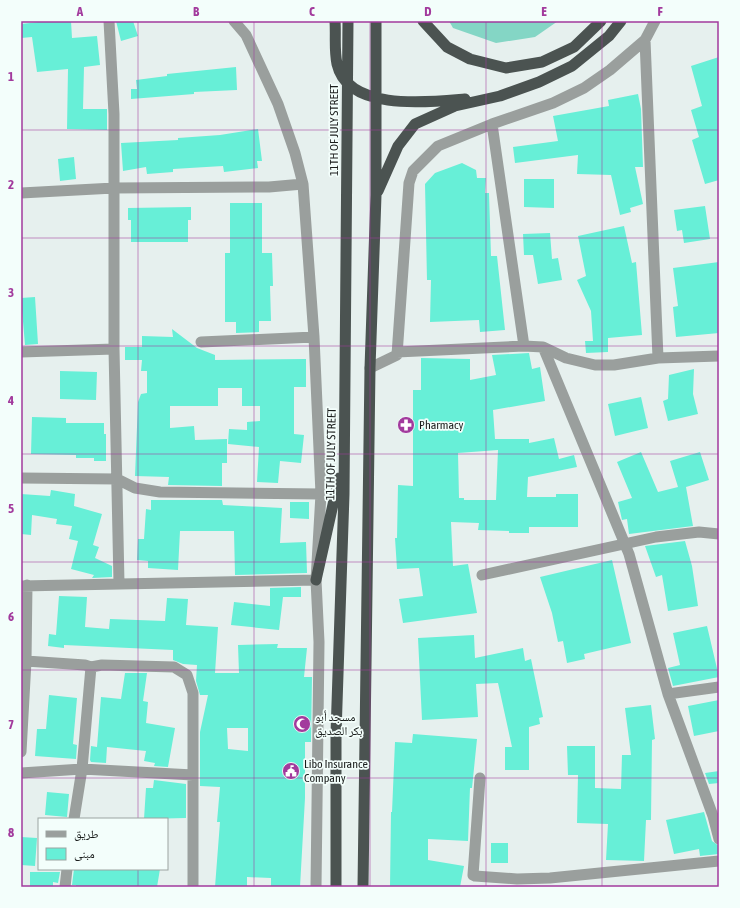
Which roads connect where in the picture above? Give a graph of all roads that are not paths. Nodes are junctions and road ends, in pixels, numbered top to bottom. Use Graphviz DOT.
graph roads {
  1 [pos="109,21"];
  2 [pos="234,21"];
  3 [pos="335,21"];
  4 [pos="348,21"];
  5 [pos="376,21"];
  6 [pos="423,21"];
  7 [pos="601,21"];
  8 [pos="621,21"];
  9 [pos="655,21"];
  10 [pos="645,40"];
  11 [pos="346,82"];
  12 [pos="500,96"];
  13 [pos="376,99"];
  14 [pos="492,124"];
  15 [pos="303,184"];
  16 [pos="114,188"];
  17 [pos="21,193"];
  18 [pos="376,195"];
  19 [pos="314,337"];
  20 [pos="201,342"];
  21 [pos="524,346"];
  22 [pos="543,347"];
  23 [pos="114,349"];
  24 [pos="21,352"];
  25 [pos="397,352"];
  26 [pos="719,356"];
  27 [pos="658,358"];
  28 [pos="370,368"];
  29 [pos="344,456"];
  30 [pos="21,478"];
  31 [pos="116,479"];
  32 [pos="321,494"];
  33 [pos="719,534"];
  34 [pos="623,543"];
  35 [pos="482,575"];
  36 [pos="316,580"];
  37 [pos="119,584"];
  38 [pos="24,585"];
  39 [pos="26,661"];
  40 [pos="92,667"];
  41 [pos="719,687"];
  42 [pos="668,694"];
  43 [pos="21,752"];
  44 [pos="82,770"];
  45 [pos="21,772"];
  46 [pos="193,774"];
  47 [pos="480,778"];
  48 [pos="74,818"];
  49 [pos="719,839"];
  50 [pos="719,861"];
  51 [pos="67,870"];
  52 [pos="64,887"];
  53 [pos="193,887"];
  54 [pos="316,887"];
  55 [pos="336,887"];
  56 [pos="363,887"];
  1 -- 16 [label="street"];
  2 -- 15 [label="street"];
  3 -- 11 [label="highway"];
  4 -- 11 [label="highway, 11TH OF JULY STREET"];
  5 -- 13 [label="highway"];
  6 -- 7 [label="highway"];
  8 -- 12 [label="highway"];
  9 -- 10 [label="street"];
  10 -- 14 [label="street"];
  10 -- 27 [label="street"];
  11 -- 13 [label="highway"];
  11 -- 29 [label="highway, 11TH OF JULY STREET"];
  12 -- 13 [label="highway"];
  12 -- 18 [label="highway"];
  13 -- 18 [label="highway"];
  14 -- 21 [label="street"];
  14 -- 25 [label="street"];
  15 -- 16 [label="street"];
  15 -- 19 [label="street"];
  16 -- 17 [label="street"];
  16 -- 23 [label="street"];
  18 -- 28 [label="highway"];
  19 -- 20 [label="street"];
  19 -- 32 [label="street"];
  21 -- 22 [label="street"];
  21 -- 25 [label="street"];
  22 -- 27 [label="street"];
  22 -- 34 [label="street"];
  23 -- 24 [label="street"];
  23 -- 31 [label="street"];
  25 -- 28 [label="street"];
  26 -- 27 [label="street"];
  28 -- 56 [label="highway"];
  29 -- 36 [label="highway"];
  29 -- 55 [label="highway, 11TH OF JULY STREET"];
  30 -- 31 [label="street"];
  31 -- 32 [label="street"];
  31 -- 37 [label="street"];
  32 -- 36 [label="street"];
  33 -- 34 [label="street"];
  34 -- 35 [label="street"];
  34 -- 42 [label="street"];
  36 -- 37 [label="street"];
  36 -- 54 [label="street"];
  37 -- 38 [label="street"];
  38 -- 39 [label="street"];
  39 -- 40 [label="street"];
  39 -- 43 [label="street"];
  40 -- 44 [label="street"];
  40 -- 46 [label="street"];
  41 -- 42 [label="street"];
  42 -- 49 [label="street"];
  44 -- 45 [label="street"];
  44 -- 46 [label="street"];
  44 -- 48 [label="street"];
  46 -- 53 [label="street"];
  47 -- 50 [label="street"];
  51 -- 52 [label="street"];
}
